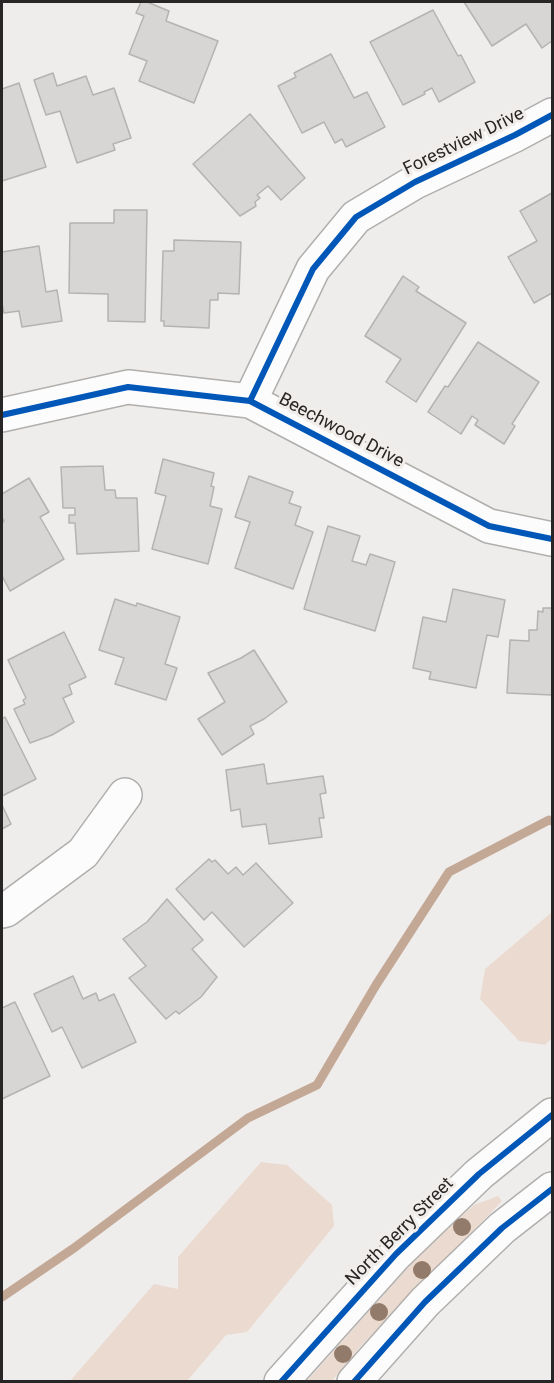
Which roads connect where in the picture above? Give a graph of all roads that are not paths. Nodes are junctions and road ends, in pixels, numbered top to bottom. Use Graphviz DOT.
graph roads {
  1 [pos="552,115"];
  2 [pos="250,401"];
  3 [pos="2,415"];
  4 [pos="552,539"];
  5 [pos="125,795"];
  6 [pos="2,911"];
  7 [pos="550,1123"];
  8 [pos="552,1189"];
  9 [pos="281,1382"];
  10 [pos="354,1382"];
  1 -- 2 [label="street, Forestview Drive"];
  2 -- 3 [label="street, Beechwood Drive"];
  2 -- 4 [label="street, Beechwood Drive"];
  5 -- 6 [label="street"];
  7 -- 9 [label="street, North Berry Street"];
  8 -- 10 [label="street"];
}
